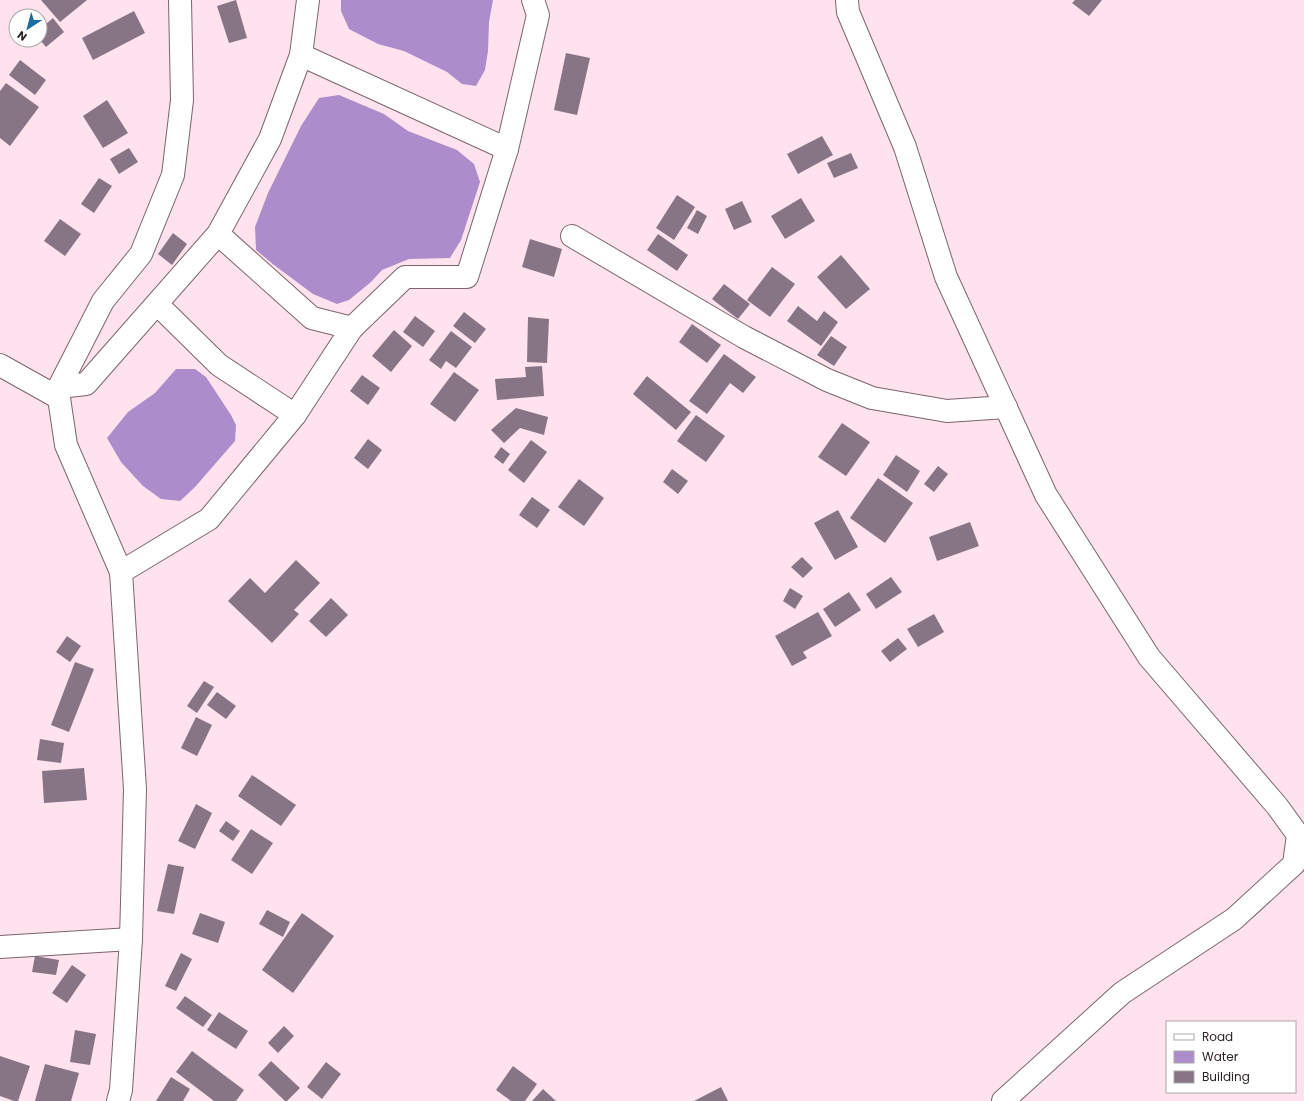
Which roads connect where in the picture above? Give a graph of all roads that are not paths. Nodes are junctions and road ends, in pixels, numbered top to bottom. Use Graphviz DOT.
graph roads {
  1 [pos="180,0"];
  2 [pos="308,0"];
  3 [pos="533,0"];
  4 [pos="847,0"];
  5 [pos="301,55"];
  6 [pos="507,148"];
  7 [pos="218,234"];
  8 [pos="572,236"];
  9 [pos="157,304"];
  10 [pos="352,328"];
  11 [pos="0,365"];
  12 [pos="59,392"];
  13 [pos="1006,407"];
  14 [pos="296,415"];
  15 [pos="121,572"];
  16 [pos="131,939"];
  17 [pos="0,947"];
  18 [pos="118,1101"];
  19 [pos="1003,1101"];
  1 -- 12 [label="street"];
  2 -- 5 [label="street"];
  3 -- 6 [label="street"];
  4 -- 13 [label="street"];
  5 -- 6 [label="street"];
  5 -- 7 [label="street"];
  6 -- 10 [label="street"];
  7 -- 9 [label="street"];
  7 -- 10 [label="street"];
  8 -- 13 [label="street"];
  9 -- 12 [label="street"];
  9 -- 14 [label="street"];
  10 -- 14 [label="street"];
  11 -- 12 [label="street"];
  12 -- 15 [label="street"];
  13 -- 19 [label="street"];
  14 -- 15 [label="street"];
  15 -- 16 [label="street"];
  16 -- 17 [label="street"];
  16 -- 18 [label="street"];
}
